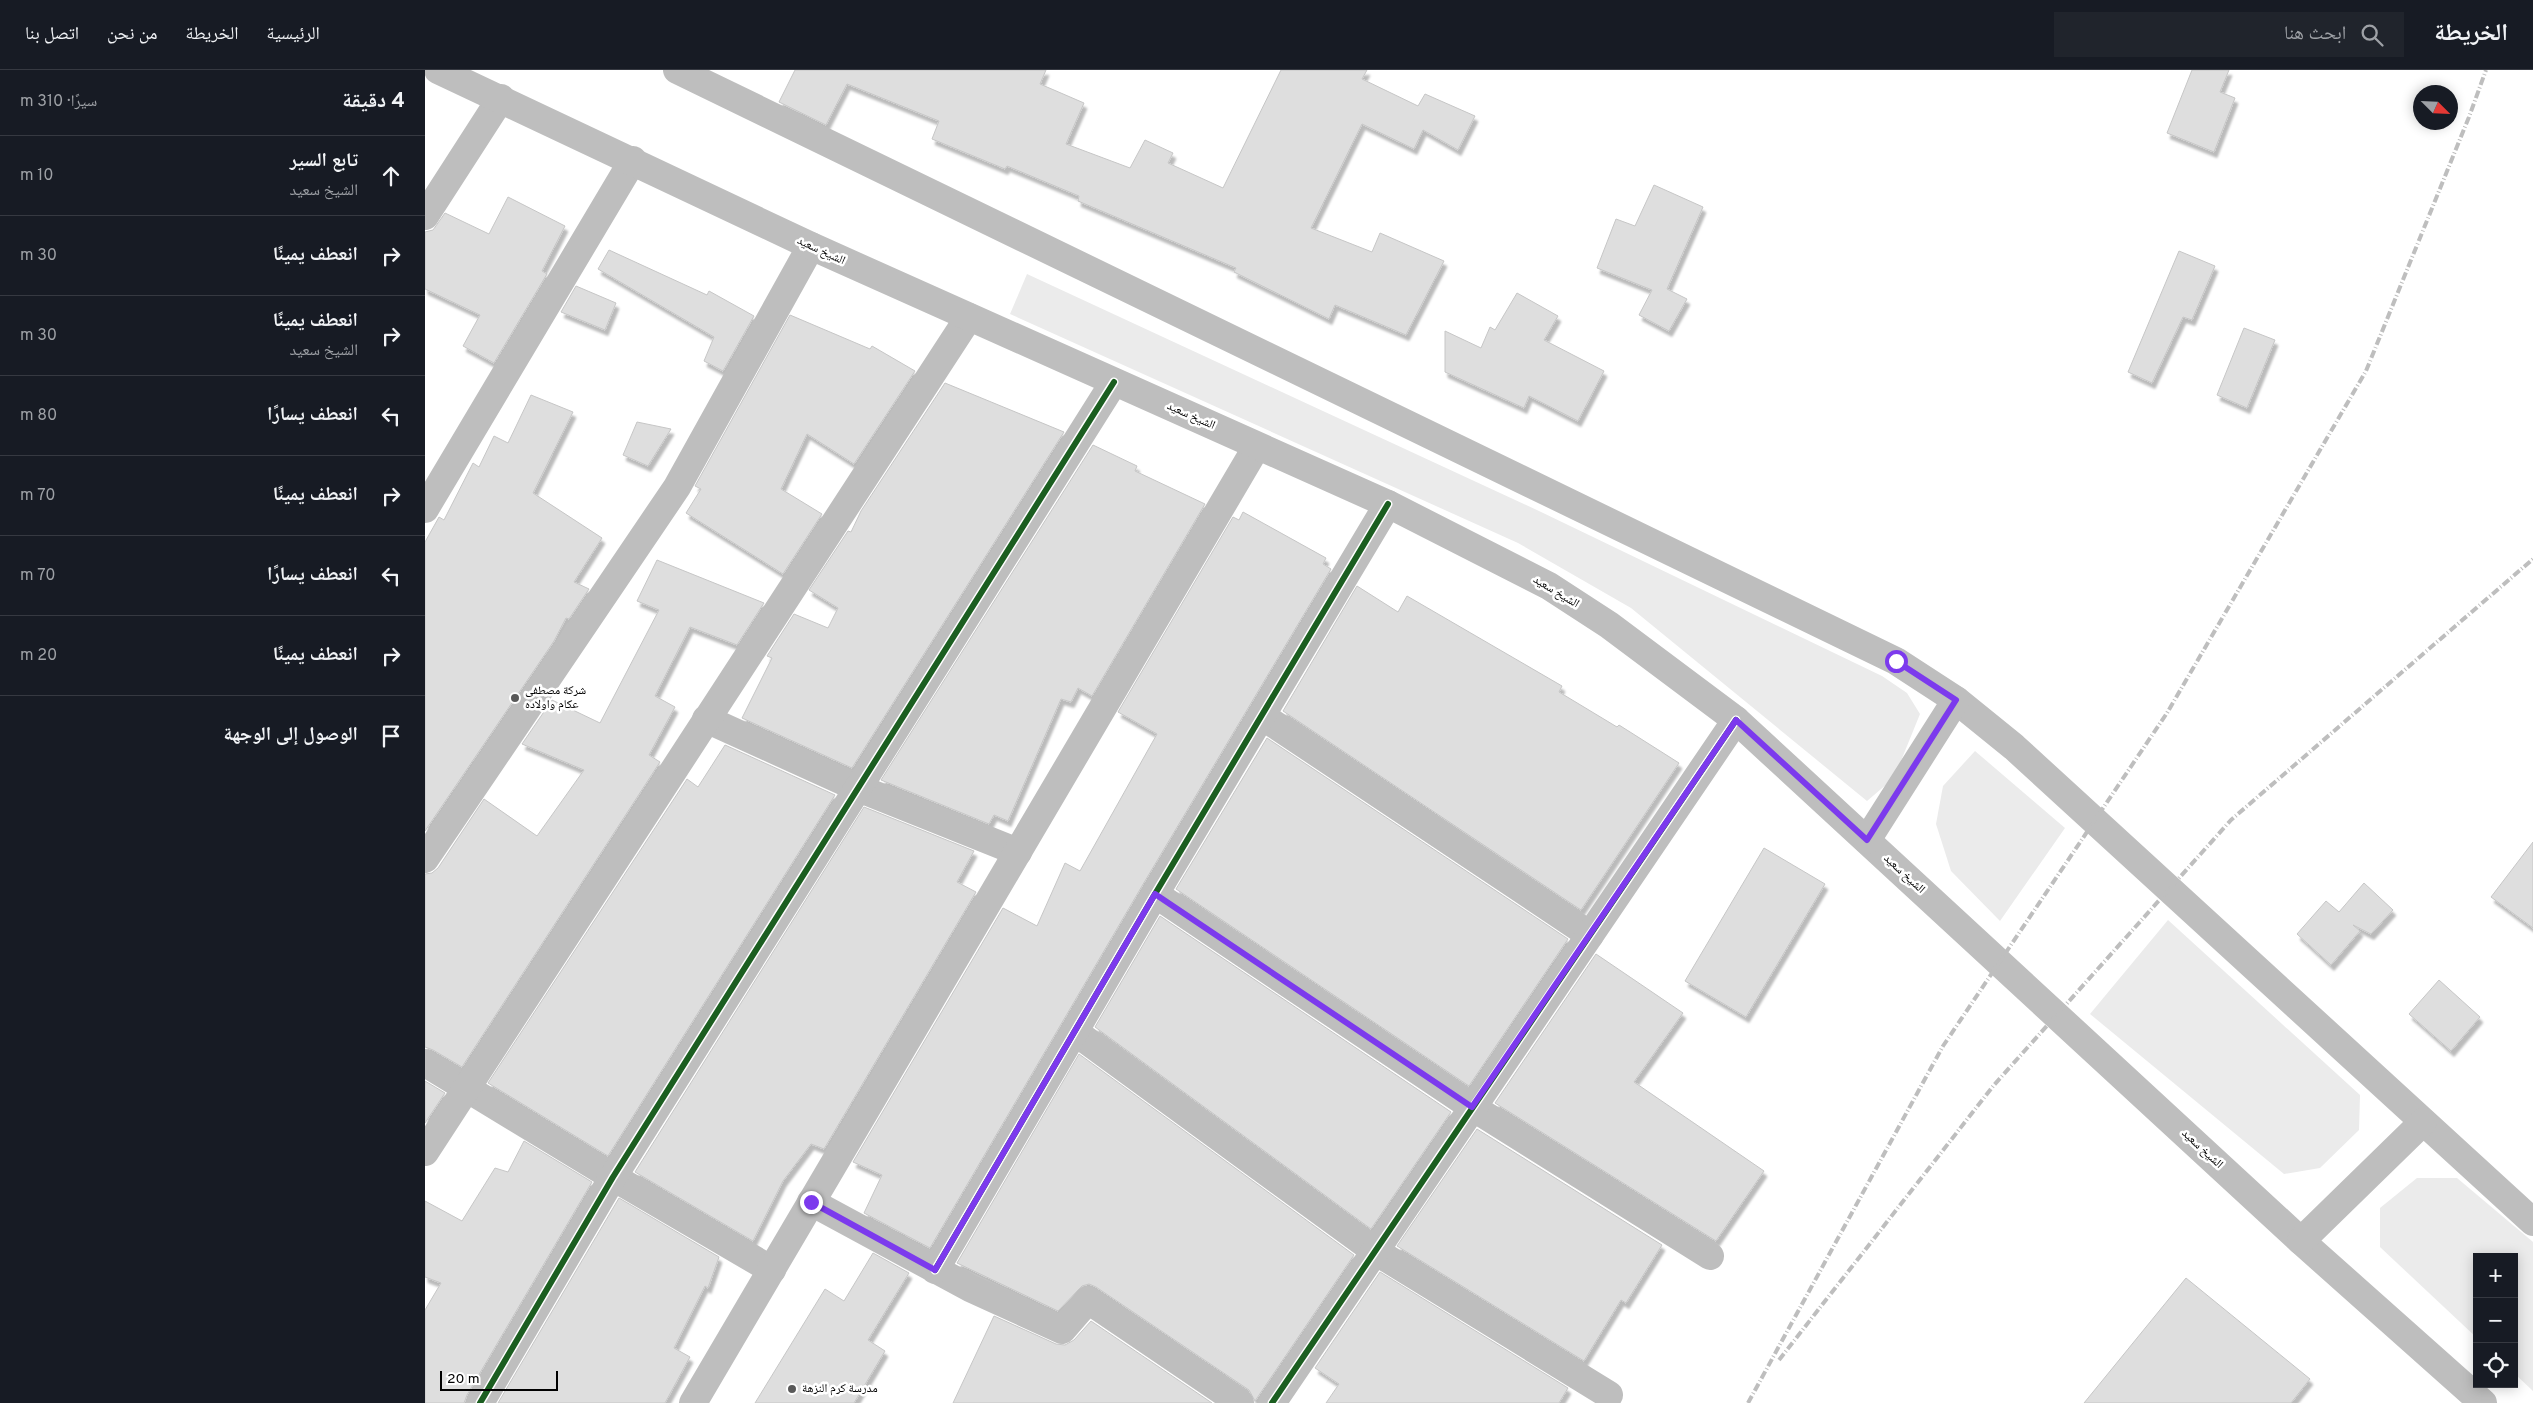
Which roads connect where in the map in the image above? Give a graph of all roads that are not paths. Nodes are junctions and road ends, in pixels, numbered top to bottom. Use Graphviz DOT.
graph roads {
  1 [pos="438,70"];
  2 [pos="677,70"];
  3 [pos="501,98"];
  4 [pos="633,160"];
  5 [pos="425,216"];
  6 [pos="811,246"];
  7 [pos="969,317"];
  8 [pos="1114,382"];
  9 [pos="1257,446"];
  10 [pos="1388,504"];
  11 [pos="425,509"];
  12 [pos="1956,700"];
  13 [pos="1262,716"];
  14 [pos="706,719"];
  15 [pos="1736,720"];
  16 [pos="858,788"];
  17 [pos="1867,840"];
  18 [pos="1018,852"];
  19 [pos="425,860"];
  20 [pos="1155,894"];
  21 [pos="1589,935"];
  22 [pos="1075,1032"];
  23 [pos="425,1063"];
  24 [pos="467,1088"];
  25 [pos="1472,1107"];
  26 [pos="2423,1122"];
  27 [pos="425,1152"];
  28 [pos="613,1177"];
  29 [pos="811,1202"];
  30 [pos="2533,1222"];
  31 [pos="2301,1241"];
  32 [pos="1375,1251"];
  33 [pos="1710,1256"];
  34 [pos="772,1270"];
  35 [pos="935,1270"];
  36 [pos="1609,1395"];
  37 [pos="480,1403"];
  38 [pos="693,1403"];
  39 [pos="1240,1403"];
  40 [pos="1272,1403"];
  41 [pos="2483,1403"];
  1 -- 3 [label="street, الشيخ سعيد"];
  2 -- 12 [label="street"];
  3 -- 4 [label="street, الشيخ سعيد"];
  3 -- 5 [label="street"];
  4 -- 6 [label="street, الشيخ سعيد"];
  4 -- 11 [label="street"];
  6 -- 7 [label="street, الشيخ سعيد"];
  6 -- 19 [label="street"];
  7 -- 8 [label="street, الشيخ سعيد"];
  7 -- 14 [label="street"];
  8 -- 9 [label="street, الشيخ سعيد"];
  8 -- 16 [label="street"];
  9 -- 10 [label="street, الشيخ سعيد"];
  9 -- 18 [label="street"];
  10 -- 13 [label="street"];
  10 -- 15 [label="street, الشيخ سعيد"];
  12 -- 17 [label="street"];
  12 -- 26 [label="street"];
  13 -- 20 [label="street"];
  13 -- 21 [label="street"];
  14 -- 16 [label="street"];
  14 -- 24 [label="street"];
  15 -- 17 [label="street, الشيخ سعيد"];
  15 -- 21 [label="street"];
  16 -- 18 [label="street"];
  16 -- 28 [label="street"];
  17 -- 31 [label="street, الشيخ سعيد"];
  18 -- 29 [label="street"];
  20 -- 22 [label="street"];
  20 -- 25 [label="street"];
  21 -- 25 [label="street"];
  22 -- 32 [label="street"];
  22 -- 35 [label="street"];
  23 -- 24 [label="street"];
  24 -- 27 [label="street"];
  24 -- 28 [label="street"];
  25 -- 32 [label="street"];
  25 -- 33 [label="street"];
  26 -- 30 [label="street"];
  26 -- 31 [label="street"];
  28 -- 34 [label="street"];
  28 -- 37 [label="street"];
  29 -- 34 [label="street"];
  29 -- 35 [label="street"];
  31 -- 41 [label="street, الشيخ سعيد"];
  32 -- 36 [label="street"];
  32 -- 40 [label="street"];
  34 -- 38 [label="street"];
  35 -- 39 [label="street"];
}
